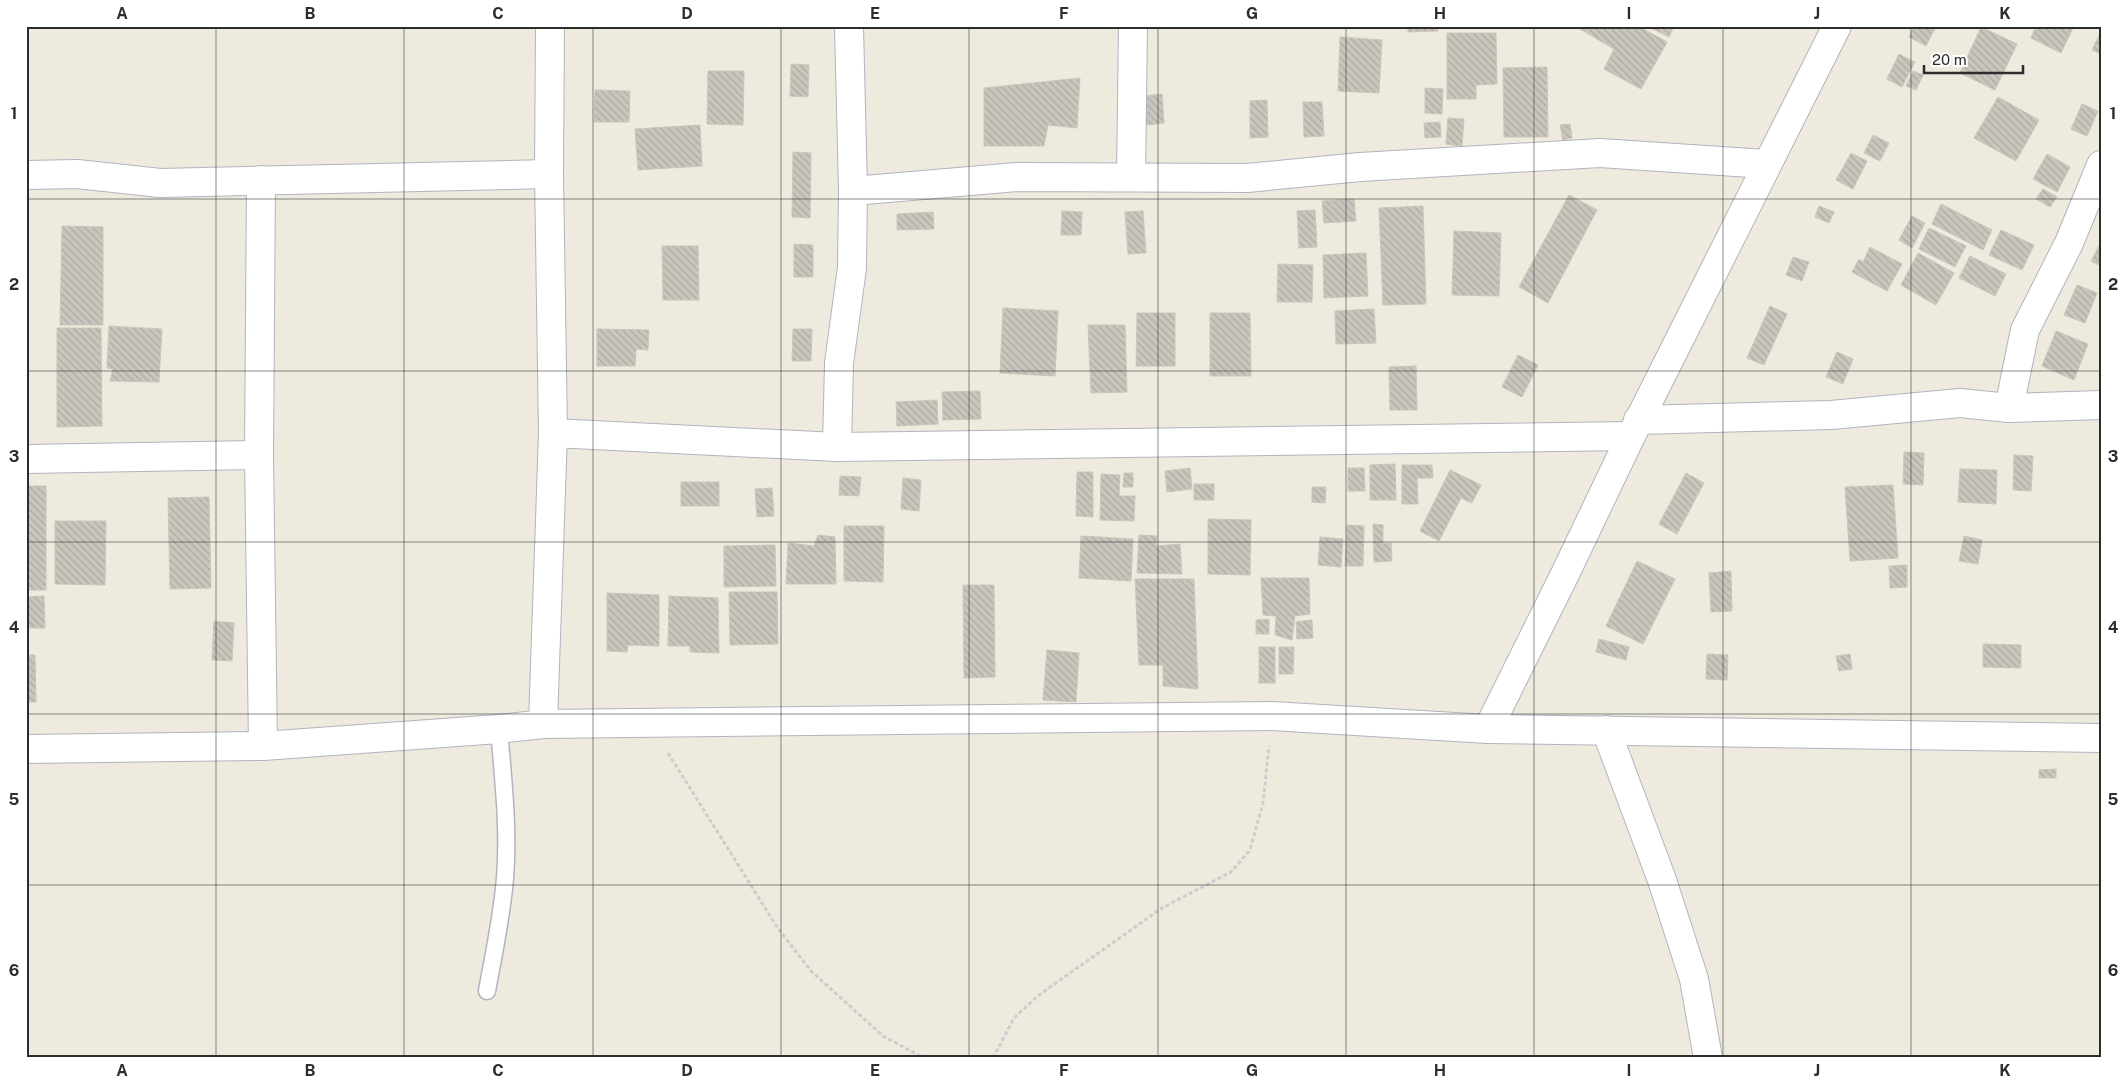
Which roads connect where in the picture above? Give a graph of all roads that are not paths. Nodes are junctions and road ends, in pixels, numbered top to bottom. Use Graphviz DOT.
graph roads {
  1 [pos="550,26"];
  2 [pos="850,26"];
  3 [pos="1133,26"];
  4 [pos="1838,26"];
  5 [pos="1766,164"];
  6 [pos="2101,165"];
  7 [pos="549,174"];
  8 [pos="26,175"];
  9 [pos="1131,176"];
  10 [pos="261,180"];
  11 [pos="853,191"];
  12 [pos="2101,405"];
  13 [pos="2009,408"];
  14 [pos="1634,428"];
  15 [pos="553,433"];
  16 [pos="838,447"];
  17 [pos="259,455"];
  18 [pos="26,459"];
  19 [pos="543,724"];
  20 [pos="499,729"];
  21 [pos="1488,729"];
  22 [pos="1606,730"];
  23 [pos="2101,738"];
  24 [pos="263,746"];
  25 [pos="26,749"];
  26 [pos="486,991"];
  27 [pos="1708,1058"];
  1 -- 7 [label="street"];
  2 -- 11 [label="street"];
  3 -- 9 [label="street"];
  4 -- 5 [label="street"];
  5 -- 9 [label="street"];
  5 -- 14 [label="street"];
  6 -- 13 [label="street"];
  7 -- 10 [label="street"];
  7 -- 15 [label="street"];
  8 -- 10 [label="street"];
  9 -- 11 [label="street"];
  10 -- 17 [label="street"];
  11 -- 16 [label="street"];
  12 -- 13 [label="street"];
  13 -- 14 [label="street"];
  14 -- 16 [label="street"];
  14 -- 21 [label="street"];
  15 -- 16 [label="street"];
  15 -- 19 [label="street"];
  17 -- 18 [label="street"];
  17 -- 24 [label="street"];
  19 -- 20 [label="street"];
  19 -- 21 [label="street"];
  20 -- 24 [label="street"];
  20 -- 26 [label="lane"];
  21 -- 22 [label="street"];
  22 -- 23 [label="street"];
  22 -- 27 [label="street"];
  24 -- 25 [label="street"];
}
